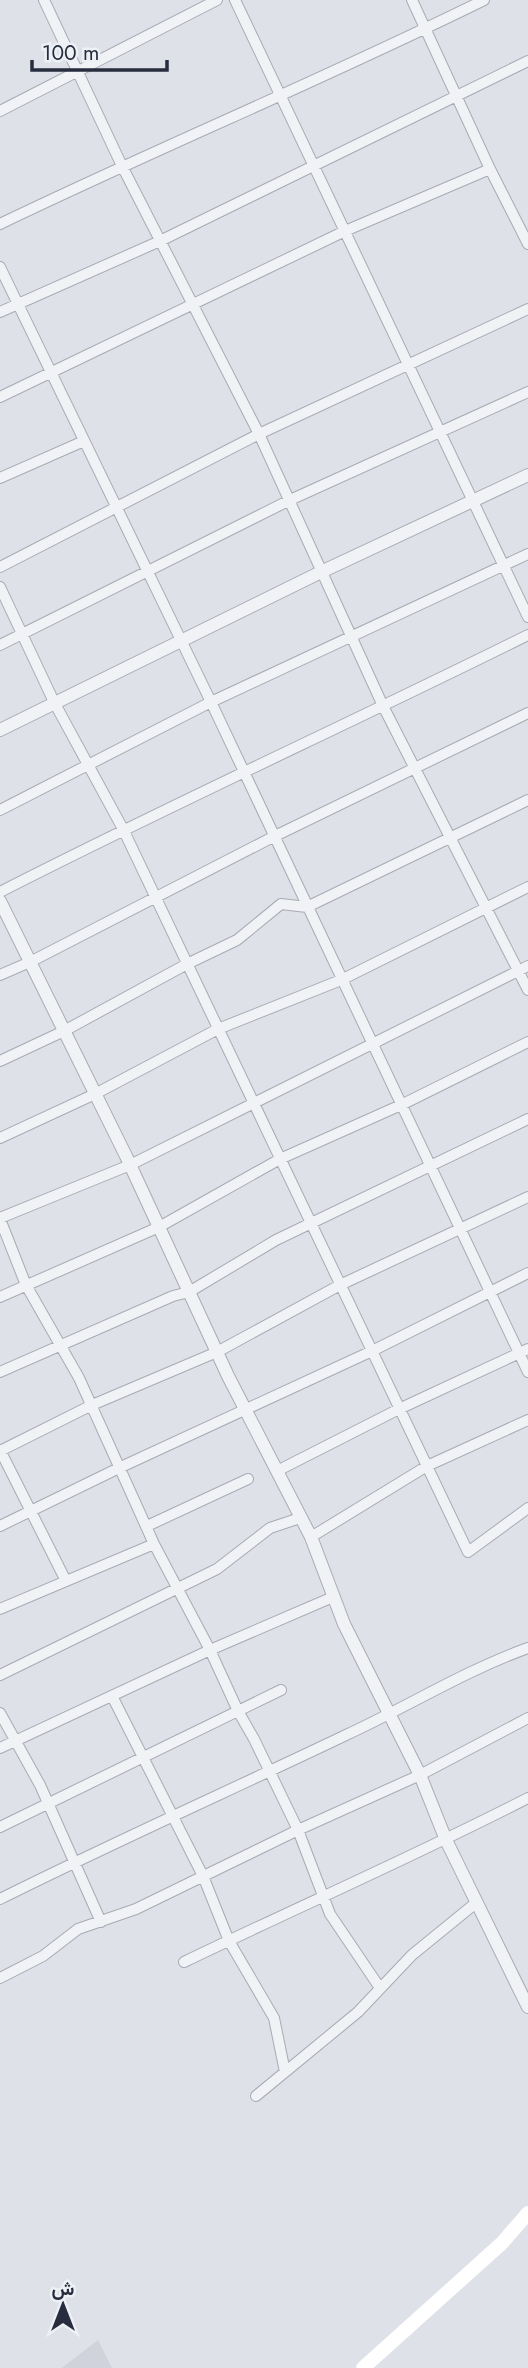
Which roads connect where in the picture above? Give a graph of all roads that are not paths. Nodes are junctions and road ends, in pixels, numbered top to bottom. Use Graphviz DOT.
graph roads {
  1 [pos="44,0"];
  2 [pos="217,0"];
  3 [pos="235,0"];
  4 [pos="412,0"];
  5 [pos="484,0"];
  6 [pos="425,29"];
  7 [pos="528,62"];
  8 [pos="78,71"];
  9 [pos="280,96"];
  10 [pos="456,96"];
  11 [pos="0,111"];
  12 [pos="313,165"];
  13 [pos="122,166"];
  14 [pos="490,169"];
  15 [pos="523,223"];
  16 [pos="0,225"];
  17 [pos="345,231"];
  18 [pos="160,242"];
  19 [pos="528,244"];
  20 [pos="0,267"];
  21 [pos="18,303"];
  22 [pos="192,306"];
  23 [pos="528,309"];
  24 [pos="0,312"];
  25 [pos="408,363"];
  26 [pos="52,372"];
  27 [pos="528,392"];
  28 [pos="0,397"];
  29 [pos="440,430"];
  30 [pos="259,433"];
  31 [pos="84,441"];
  32 [pos="528,475"];
  33 [pos="0,478"];
  34 [pos="290,500"];
  35 [pos="472,501"];
  36 [pos="116,508"];
  37 [pos="528,554"];
  38 [pos="503,564"];
  39 [pos="0,567"];
  40 [pos="149,572"];
  41 [pos="321,572"];
  42 [pos="0,587"];
  43 [pos="528,617"];
  44 [pos="23,635"];
  45 [pos="352,635"];
  46 [pos="528,635"];
  47 [pos="181,640"];
  48 [pos="0,645"];
  49 [pos="54,702"];
  50 [pos="211,702"];
  51 [pos="383,706"];
  52 [pos="528,713"];
  53 [pos="0,730"];
  54 [pos="89,764"];
  55 [pos="416,768"];
  56 [pos="243,773"];
  57 [pos="528,800"];
  58 [pos="0,810"];
  59 [pos="123,829"];
  60 [pos="273,837"];
  61 [pos="449,838"];
  62 [pos="528,887"];
  63 [pos="0,892"];
  64 [pos="155,898"];
  65 [pos="0,901"];
  66 [pos="307,907"];
  67 [pos="486,908"];
  68 [pos="30,962"];
  69 [pos="187,964"];
  70 [pos="523,969"];
  71 [pos="0,975"];
  72 [pos="341,980"];
  73 [pos="528,990"];
  74 [pos="218,1029"];
  75 [pos="64,1031"];
  76 [pos="528,1042"];
  77 [pos="371,1043"];
  78 [pos="0,1061"];
  79 [pos="95,1094"];
  80 [pos="253,1102"];
  81 [pos="401,1105"];
  82 [pos="528,1119"];
  83 [pos="0,1138"];
  84 [pos="280,1159"];
  85 [pos="130,1165"];
  86 [pos="430,1166"];
  87 [pos="528,1197"];
  88 [pos="0,1218"];
  89 [pos="311,1224"];
  90 [pos="159,1227"];
  91 [pos="460,1230"];
  92 [pos="528,1273"];
  93 [pos="26,1285"];
  94 [pos="340,1285"];
  95 [pos="189,1292"];
  96 [pos="490,1292"];
  97 [pos="0,1297"];
  98 [pos="61,1345"];
  99 [pos="372,1351"];
  100 [pos="524,1351"];
  101 [pos="217,1352"];
  102 [pos="0,1372"];
  103 [pos="528,1372"];
  104 [pos="92,1405"];
  105 [pos="399,1409"];
  106 [pos="246,1411"];
  107 [pos="528,1420"];
  108 [pos="0,1451"];
  109 [pos="427,1466"];
  110 [pos="121,1467"];
  111 [pos="277,1471"];
  112 [pos="248,1479"];
  113 [pos="528,1508"];
  114 [pos="30,1511"];
  115 [pos="300,1518"];
  116 [pos="0,1526"];
  117 [pos="147,1527"];
  118 [pos="310,1537"];
  119 [pos="154,1544"];
  120 [pos="66,1581"];
  121 [pos="177,1589"];
  122 [pos="333,1597"];
  123 [pos="0,1609"];
  124 [pos="528,1648"];
  125 [pos="210,1650"];
  126 [pos="0,1675"];
  127 [pos="281,1689"];
  128 [pos="112,1696"];
  129 [pos="238,1711"];
  130 [pos="0,1713"];
  131 [pos="389,1715"];
  132 [pos="528,1718"];
  133 [pos="14,1741"];
  134 [pos="0,1748"];
  135 [pos="143,1759"];
  136 [pos="269,1772"];
  137 [pos="420,1775"];
  138 [pos="528,1798"];
  139 [pos="49,1805"];
  140 [pos="172,1817"];
  141 [pos="0,1827"];
  142 [pos="298,1830"];
  143 [pos="446,1840"];
  144 [pos="74,1861"];
  145 [pos="203,1876"];
  146 [pos="322,1895"];
  147 [pos="0,1899"];
  148 [pos="477,1902"];
  149 [pos="101,1922"];
  150 [pos="229,1941"];
  151 [pos="184,1962"];
  152 [pos="0,1979"];
  153 [pos="380,1988"];
  154 [pos="528,2007"];
  155 [pos="285,2072"];
  156 [pos="256,2096"];
  157 [pos="528,2213"];
  158 [pos="363,2368"];
  1 -- 8 [label="street"];
  2 -- 8 [label="street"];
  3 -- 9 [label="street"];
  4 -- 6 [label="street"];
  5 -- 6 [label="street"];
  6 -- 9 [label="street"];
  6 -- 10 [label="street"];
  7 -- 10 [label="street"];
  8 -- 11 [label="street"];
  8 -- 13 [label="street"];
  9 -- 12 [label="street"];
  9 -- 13 [label="street"];
  10 -- 12 [label="street"];
  10 -- 14 [label="street"];
  12 -- 17 [label="street"];
  12 -- 18 [label="street"];
  13 -- 16 [label="street"];
  13 -- 18 [label="street"];
  14 -- 15 [label="street"];
  14 -- 17 [label="street"];
  15 -- 19 [label="street"];
  17 -- 22 [label="street"];
  17 -- 25 [label="street"];
  18 -- 21 [label="street"];
  18 -- 22 [label="street"];
  20 -- 21 [label="street"];
  21 -- 24 [label="street"];
  21 -- 26 [label="street"];
  22 -- 26 [label="street"];
  22 -- 30 [label="street"];
  23 -- 25 [label="street"];
  25 -- 29 [label="street"];
  25 -- 30 [label="street"];
  26 -- 28 [label="street"];
  26 -- 31 [label="street"];
  27 -- 29 [label="street"];
  29 -- 34 [label="street"];
  29 -- 35 [label="street"];
  30 -- 34 [label="street"];
  30 -- 36 [label="street"];
  31 -- 33 [label="street"];
  31 -- 36 [label="street"];
  32 -- 35 [label="street"];
  34 -- 40 [label="street"];
  34 -- 41 [label="street"];
  35 -- 38 [label="street"];
  35 -- 41 [label="street"];
  36 -- 39 [label="street"];
  36 -- 40 [label="street"];
  37 -- 38 [label="street"];
  38 -- 43 [label="street"];
  38 -- 45 [label="street"];
  40 -- 44 [label="street"];
  40 -- 47 [label="street"];
  41 -- 45 [label="street"];
  41 -- 47 [label="street"];
  42 -- 44 [label="street"];
  44 -- 48 [label="street"];
  44 -- 49 [label="street"];
  45 -- 50 [label="street"];
  45 -- 51 [label="street"];
  46 -- 51 [label="street"];
  47 -- 49 [label="street"];
  47 -- 50 [label="street"];
  49 -- 53 [label="street"];
  49 -- 54 [label="street"];
  50 -- 54 [label="street"];
  50 -- 56 [label="street"];
  51 -- 55 [label="street"];
  51 -- 56 [label="street"];
  52 -- 55 [label="street"];
  54 -- 58 [label="street"];
  54 -- 59 [label="street"];
  55 -- 60 [label="street"];
  55 -- 61 [label="street"];
  56 -- 59 [label="street"];
  56 -- 60 [label="street"];
  57 -- 61 [label="street"];
  59 -- 63 [label="street"];
  59 -- 64 [label="street"];
  60 -- 64 [label="street"];
  60 -- 66 [label="street"];
  61 -- 66 [label="street"];
  61 -- 67 [label="street"];
  62 -- 67 [label="street"];
  64 -- 68 [label="street"];
  64 -- 69 [label="street"];
  65 -- 68 [label="street"];
  66 -- 69 [label="street"];
  66 -- 72 [label="street"];
  67 -- 70 [label="street"];
  67 -- 72 [label="street"];
  68 -- 71 [label="street"];
  68 -- 75 [label="street"];
  69 -- 74 [label="street"];
  69 -- 75 [label="street"];
  70 -- 73 [label="street"];
  70 -- 77 [label="street"];
  72 -- 74 [label="street"];
  72 -- 77 [label="street"];
  74 -- 79 [label="street"];
  74 -- 80 [label="street"];
  75 -- 78 [label="street"];
  75 -- 79 [label="street"];
  76 -- 81 [label="street"];
  77 -- 80 [label="street"];
  77 -- 81 [label="street"];
  79 -- 83 [label="street"];
  79 -- 85 [label="street"];
  80 -- 84 [label="street"];
  80 -- 85 [label="street"];
  81 -- 84 [label="street"];
  81 -- 86 [label="street"];
  82 -- 86 [label="street"];
  84 -- 89 [label="street"];
  84 -- 90 [label="street"];
  85 -- 88 [label="street"];
  85 -- 90 [label="street"];
  86 -- 89 [label="street"];
  86 -- 91 [label="street"];
  87 -- 91 [label="street"];
  88 -- 93 [label="street"];
  89 -- 94 [label="street"];
  89 -- 95 [label="street"];
  90 -- 93 [label="street"];
  90 -- 95 [label="street"];
  91 -- 94 [label="street"];
  91 -- 96 [label="street"];
  92 -- 96 [label="street"];
  93 -- 97 [label="street"];
  93 -- 98 [label="street"];
  94 -- 99 [label="street"];
  94 -- 101 [label="street"];
  95 -- 98 [label="street"];
  95 -- 101 [label="street"];
  96 -- 99 [label="street"];
  96 -- 100 [label="street"];
  98 -- 102 [label="street"];
  98 -- 104 [label="street"];
  99 -- 105 [label="street"];
  99 -- 106 [label="street"];
  100 -- 103 [label="street"];
  100 -- 105 [label="street"];
  101 -- 104 [label="street"];
  101 -- 106 [label="street"];
  104 -- 108 [label="street"];
  104 -- 110 [label="street"];
  105 -- 109 [label="street"];
  105 -- 111 [label="street"];
  106 -- 110 [label="street"];
  106 -- 111 [label="street"];
  107 -- 109 [label="street"];
  108 -- 114 [label="street"];
  109 -- 113 [label="street"];
  109 -- 118 [label="street"];
  110 -- 114 [label="street"];
  110 -- 117 [label="street"];
  111 -- 115 [label="street"];
  112 -- 117 [label="street"];
  114 -- 116 [label="street"];
  114 -- 120 [label="street"];
  115 -- 118 [label="street"];
  115 -- 121 [label="street"];
  117 -- 119 [label="street"];
  118 -- 122 [label="street"];
  119 -- 120 [label="street"];
  119 -- 121 [label="street"];
  120 -- 123 [label="street"];
  121 -- 125 [label="street"];
  121 -- 126 [label="street"];
  122 -- 125 [label="street"];
  122 -- 131 [label="street"];
  124 -- 131 [label="street"];
  125 -- 128 [label="street"];
  125 -- 129 [label="street"];
  127 -- 129 [label="street"];
  128 -- 133 [label="street"];
  128 -- 135 [label="street"];
  129 -- 135 [label="street"];
  129 -- 136 [label="street"];
  130 -- 133 [label="street"];
  131 -- 136 [label="street"];
  131 -- 137 [label="street"];
  132 -- 137 [label="street"];
  133 -- 134 [label="street"];
  133 -- 139 [label="street"];
  135 -- 139 [label="street"];
  135 -- 140 [label="street"];
  136 -- 140 [label="street"];
  136 -- 142 [label="street"];
  137 -- 142 [label="street"];
  137 -- 143 [label="street"];
  138 -- 143 [label="street"];
  139 -- 141 [label="street"];
  139 -- 144 [label="street"];
  140 -- 144 [label="street"];
  140 -- 145 [label="street"];
  142 -- 145 [label="street"];
  142 -- 146 [label="street"];
  143 -- 146 [label="street"];
  143 -- 148 [label="street"];
  144 -- 147 [label="street"];
  144 -- 149 [label="street"];
  145 -- 149 [label="street"];
  145 -- 150 [label="street"];
  146 -- 150 [label="street"];
  146 -- 153 [label="street"];
  148 -- 153 [label="street"];
  148 -- 154 [label="street"];
  149 -- 152 [label="street"];
  150 -- 151 [label="street"];
  150 -- 155 [label="street"];
  153 -- 155 [label="street"];
  155 -- 156 [label="street"];
  157 -- 158 [label="main road"];
}
